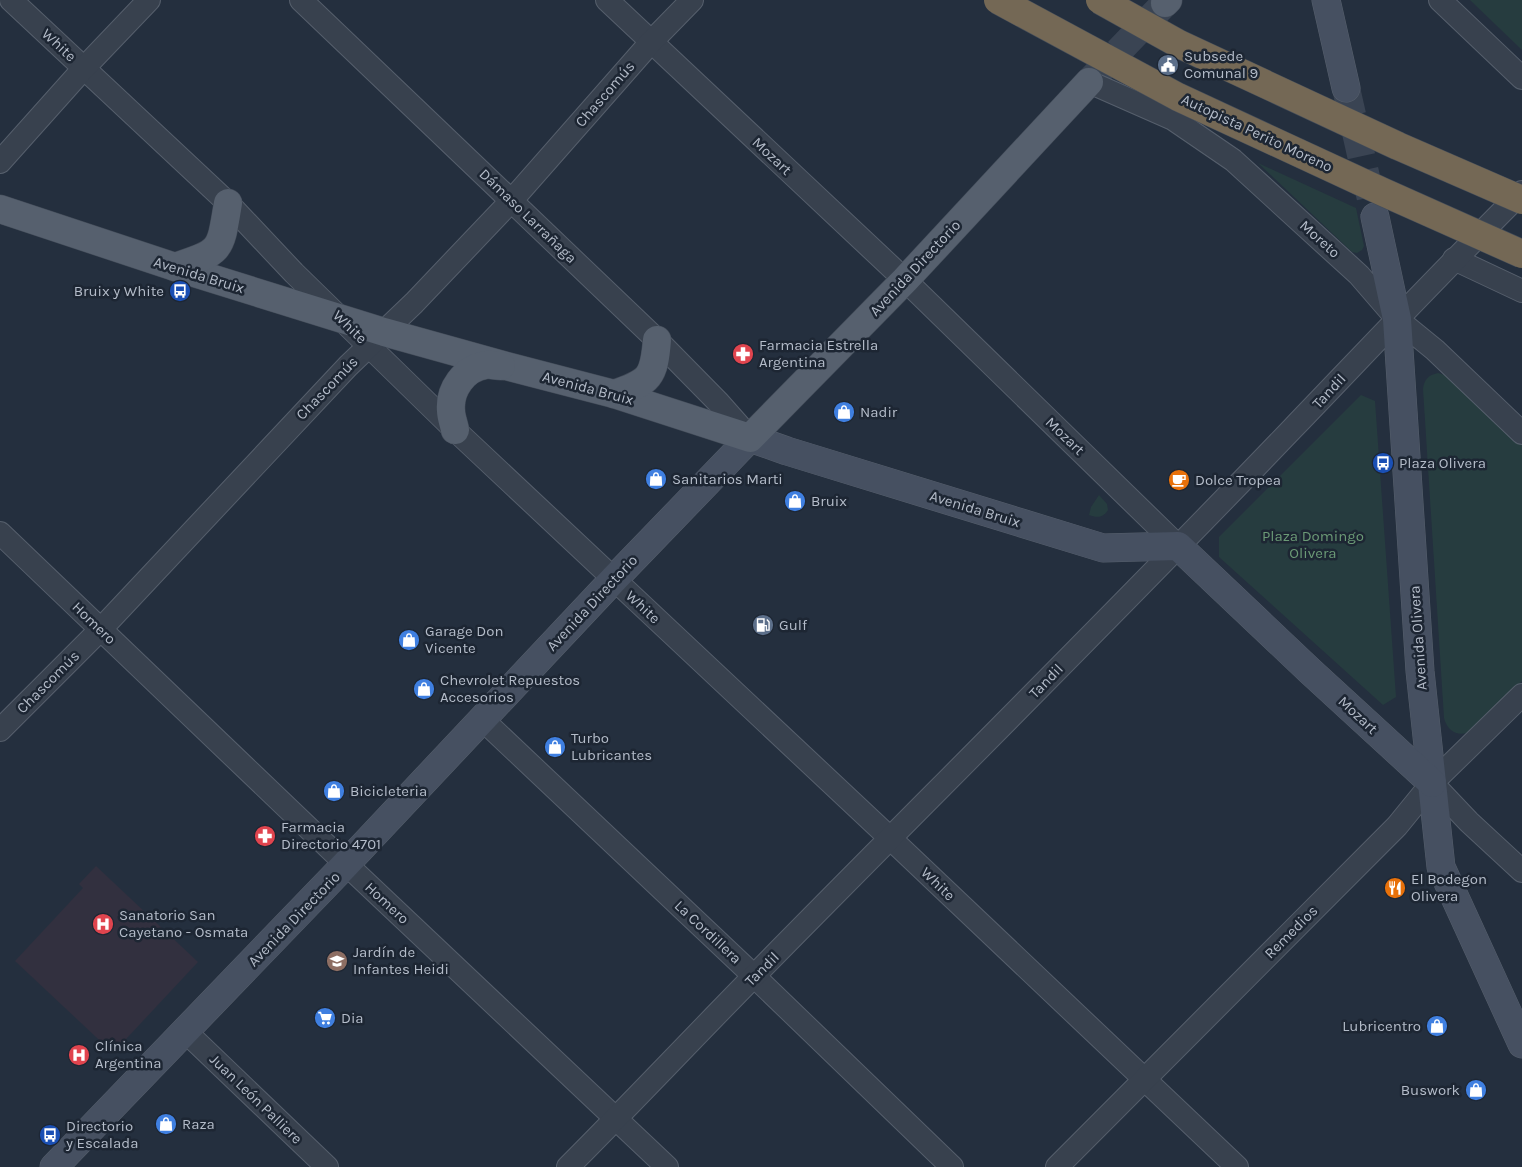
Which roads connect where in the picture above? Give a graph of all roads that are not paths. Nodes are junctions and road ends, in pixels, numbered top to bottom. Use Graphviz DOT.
graph roads {
  1 [pos="11,0"];
  2 [pos="149,0"];
  3 [pos="301,0"];
  4 [pos="607,0"];
  5 [pos="692,0"];
  6 [pos="998,0"];
  7 [pos="1100,0"];
  8 [pos="1326,0"];
  9 [pos="1440,0"];
  10 [pos="651,42"];
  11 [pos="84,68"];
  12 [pos="1522,78"];
  13 [pos="1089,82"];
  14 [pos="1346,88"];
  15 [pos="0,162"];
  16 [pos="1522,192"];
  17 [pos="512,200"];
  18 [pos="1522,200"];
  19 [pos="228,203"];
  20 [pos="0,210"];
  21 [pos="1375,218"];
  22 [pos="1522,254"];
  23 [pos="1454,259"];
  24 [pos="175,268"];
  25 [pos="904,280"];
  26 [pos="1522,291"];
  27 [pos="340,318"];
  28 [pos="1397,319"];
  29 [pos="376,339"];
  30 [pos="657,340"];
  31 [pos="510,368"];
  32 [pos="614,394"];
  33 [pos="455,430"];
  34 [pos="1522,433"];
  35 [pos="750,438"];
  36 [pos="0,533"];
  37 [pos="1178,546"];
  38 [pos="614,579"];
  39 [pos="101,629"];
  40 [pos="1522,695"];
  41 [pos="483,720"];
  42 [pos="0,730"];
  43 [pos="1432,783"];
  44 [pos="891,839"];
  45 [pos="346,864"];
  46 [pos="1522,871"];
  47 [pos="754,976"];
  48 [pos="186,1032"];
  49 [pos="1522,1044"];
  50 [pos="1144,1080"];
  51 [pos="617,1119"];
  52 [pos="54,1167"];
  53 [pos="327,1167"];
  54 [pos="568,1167"];
  55 [pos="667,1167"];
  56 [pos="952,1167"];
  57 [pos="1056,1167"];
  58 [pos="1237,1167"];
  1 -- 11 [label="street, White"];
  2 -- 11 [label="street"];
  3 -- 17 [label="street, Dámaso Larrañaga"];
  4 -- 10 [label="street, Mozart"];
  5 -- 10 [label="street, Chascomús"];
  6 -- 22 [label="highway, Autopista Perito Moreno, bridge"];
  7 -- 18 [label="highway, bridge"];
  8 -- 14 [label="main road"];
  9 -- 12 [label="street"];
  10 -- 17 [label="street, Chascomús"];
  10 -- 25 [label="street, Mozart"];
  11 -- 15 [label="street"];
  11 -- 19 [label="street, White"];
  13 -- 25 [label="main road, Avenida Directorio"];
  13 -- 28 [label="street, Moreto"];
  16 -- 23 [label="street, Tandil"];
  17 -- 29 [label="street, Chascomús"];
  17 -- 30 [label="street, Dámaso Larrañaga"];
  19 -- 24 [label="main road"];
  19 -- 27 [label="street, White"];
  20 -- 24 [label="main road, Avenida Bruix"];
  21 -- 28 [label="main road, Avenida Olivera"];
  23 -- 26 [label="street"];
  23 -- 28 [label="street, Tandil"];
  24 -- 27 [label="main road, Avenida Bruix"];
  25 -- 35 [label="main road, Avenida Directorio"];
  25 -- 37 [label="street, Mozart"];
  27 -- 29 [label="main road, Avenida Bruix"];
  28 -- 34 [label="street, Moreto"];
  28 -- 37 [label="street, Tandil"];
  28 -- 43 [label="main road, Avenida Olivera"];
  29 -- 31 [label="main road, Avenida Bruix"];
  29 -- 33 [label="street, White"];
  29 -- 39 [label="street, Chascomús"];
  30 -- 32 [label="main road"];
  30 -- 35 [label="street, Dámaso Larrañaga"];
  31 -- 32 [label="main road, Avenida Bruix"];
  31 -- 33 [label="main road"];
  32 -- 35 [label="main road, Avenida Bruix"];
  33 -- 38 [label="street, White"];
  35 -- 37 [label="main road, Avenida Bruix"];
  35 -- 38 [label="main road, Avenida Directorio"];
  36 -- 39 [label="street, Homero"];
  37 -- 43 [label="main road, Mozart"];
  37 -- 44 [label="street, Tandil"];
  38 -- 41 [label="main road, Avenida Directorio"];
  38 -- 44 [label="street, White"];
  39 -- 42 [label="street, Chascomús"];
  39 -- 45 [label="street, Homero"];
  40 -- 43 [label="street, Remedios"];
  41 -- 45 [label="main road, Avenida Directorio"];
  41 -- 47 [label="street, La Cordillera"];
  43 -- 46 [label="street, Mozart"];
  43 -- 49 [label="main road, Avenida Olivera"];
  43 -- 50 [label="street, Remedios"];
  44 -- 47 [label="street, Tandil"];
  44 -- 50 [label="street, White"];
  45 -- 48 [label="main road, Avenida Directorio"];
  45 -- 51 [label="street, Homero"];
  47 -- 51 [label="street, Tandil"];
  47 -- 56 [label="street, La Cordillera"];
  48 -- 52 [label="main road, Avenida Directorio"];
  48 -- 53 [label="street, Juan León Palliere"];
  50 -- 57 [label="street, Remedios"];
  50 -- 58 [label="street, White"];
  51 -- 54 [label="street, Tandil"];
  51 -- 55 [label="street, Homero"];
}
